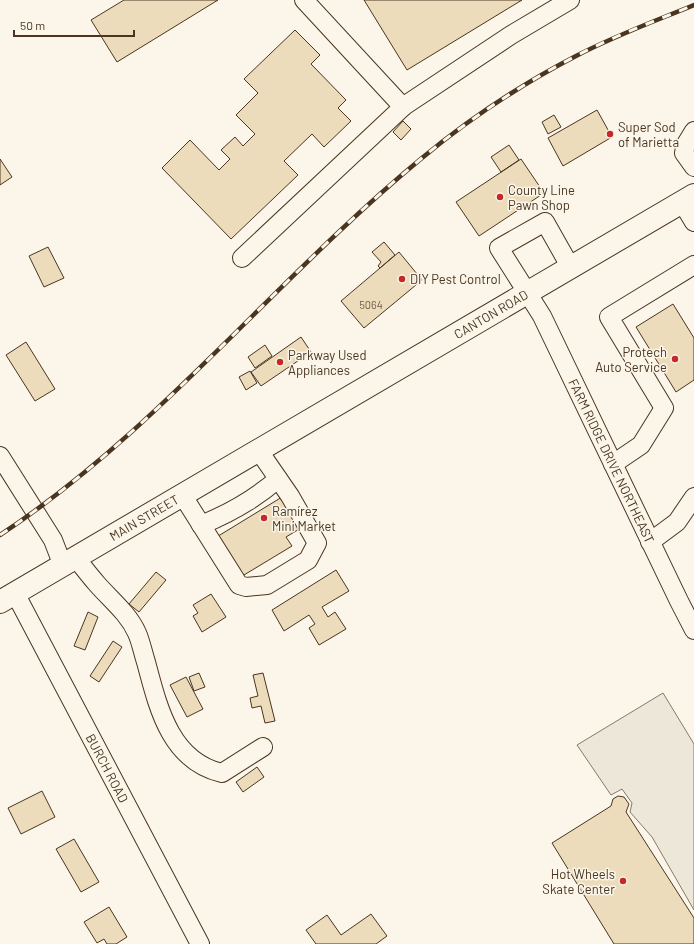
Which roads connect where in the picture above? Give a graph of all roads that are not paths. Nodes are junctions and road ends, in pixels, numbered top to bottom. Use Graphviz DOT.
graph roads {
  1 [pos="304,0"];
  2 [pos="570,0"];
  3 [pos="403,107"];
  4 [pos="694,131"];
  5 [pos="694,167"];
  6 [pos="688,198"];
  7 [pos="694,222"];
  8 [pos="242,258"];
  9 [pos="694,265"];
  10 [pos="571,268"];
  11 [pos="528,293"];
  12 [pos="288,434"];
  13 [pos="259,451"];
  14 [pos="0,456"];
  15 [pos="613,464"];
  16 [pos="278,479"];
  17 [pos="183,496"];
  18 [pos="694,497"];
  19 [pos="201,525"];
  20 [pos="650,542"];
  21 [pos="70,562"];
  22 [pos="8,597"];
  23 [pos="694,630"];
  24 [pos="263,747"];
  25 [pos="200,944"];
  1 -- 3 [label="street"];
  2 -- 3 [label="street"];
  3 -- 8 [label="street"];
  4 -- 5 [label="street"];
  6 -- 7 [label="street"];
  6 -- 10 [label="main road, CANTON ROAD"];
  9 -- 15 [label="street"];
  10 -- 11 [label="main road, CANTON ROAD"];
  10 -- 11 [label="street, FARM RIDGE DRIVE NORTHEAST"];
  11 -- 12 [label="main road, CANTON ROAD"];
  11 -- 15 [label="street, FARM RIDGE DRIVE NORTHEAST"];
  12 -- 13 [label="main road, MAIN STREET"];
  13 -- 16 [label="street"];
  13 -- 17 [label="main road, MAIN STREET"];
  14 -- 21 [label="street"];
  15 -- 20 [label="street, FARM RIDGE DRIVE NORTHEAST"];
  16 -- 19 [label="street"];
  16 -- 19 [label="street"];
  17 -- 19 [label="street"];
  17 -- 21 [label="main road, MAIN STREET"];
  18 -- 20 [label="street"];
  20 -- 23 [label="street, FARM RIDGE DRIVE NORTHEAST"];
  21 -- 22 [label="main road, MAIN STREET"];
  21 -- 24 [label="street"];
  22 -- 25 [label="street, BURCH ROAD"];
}
